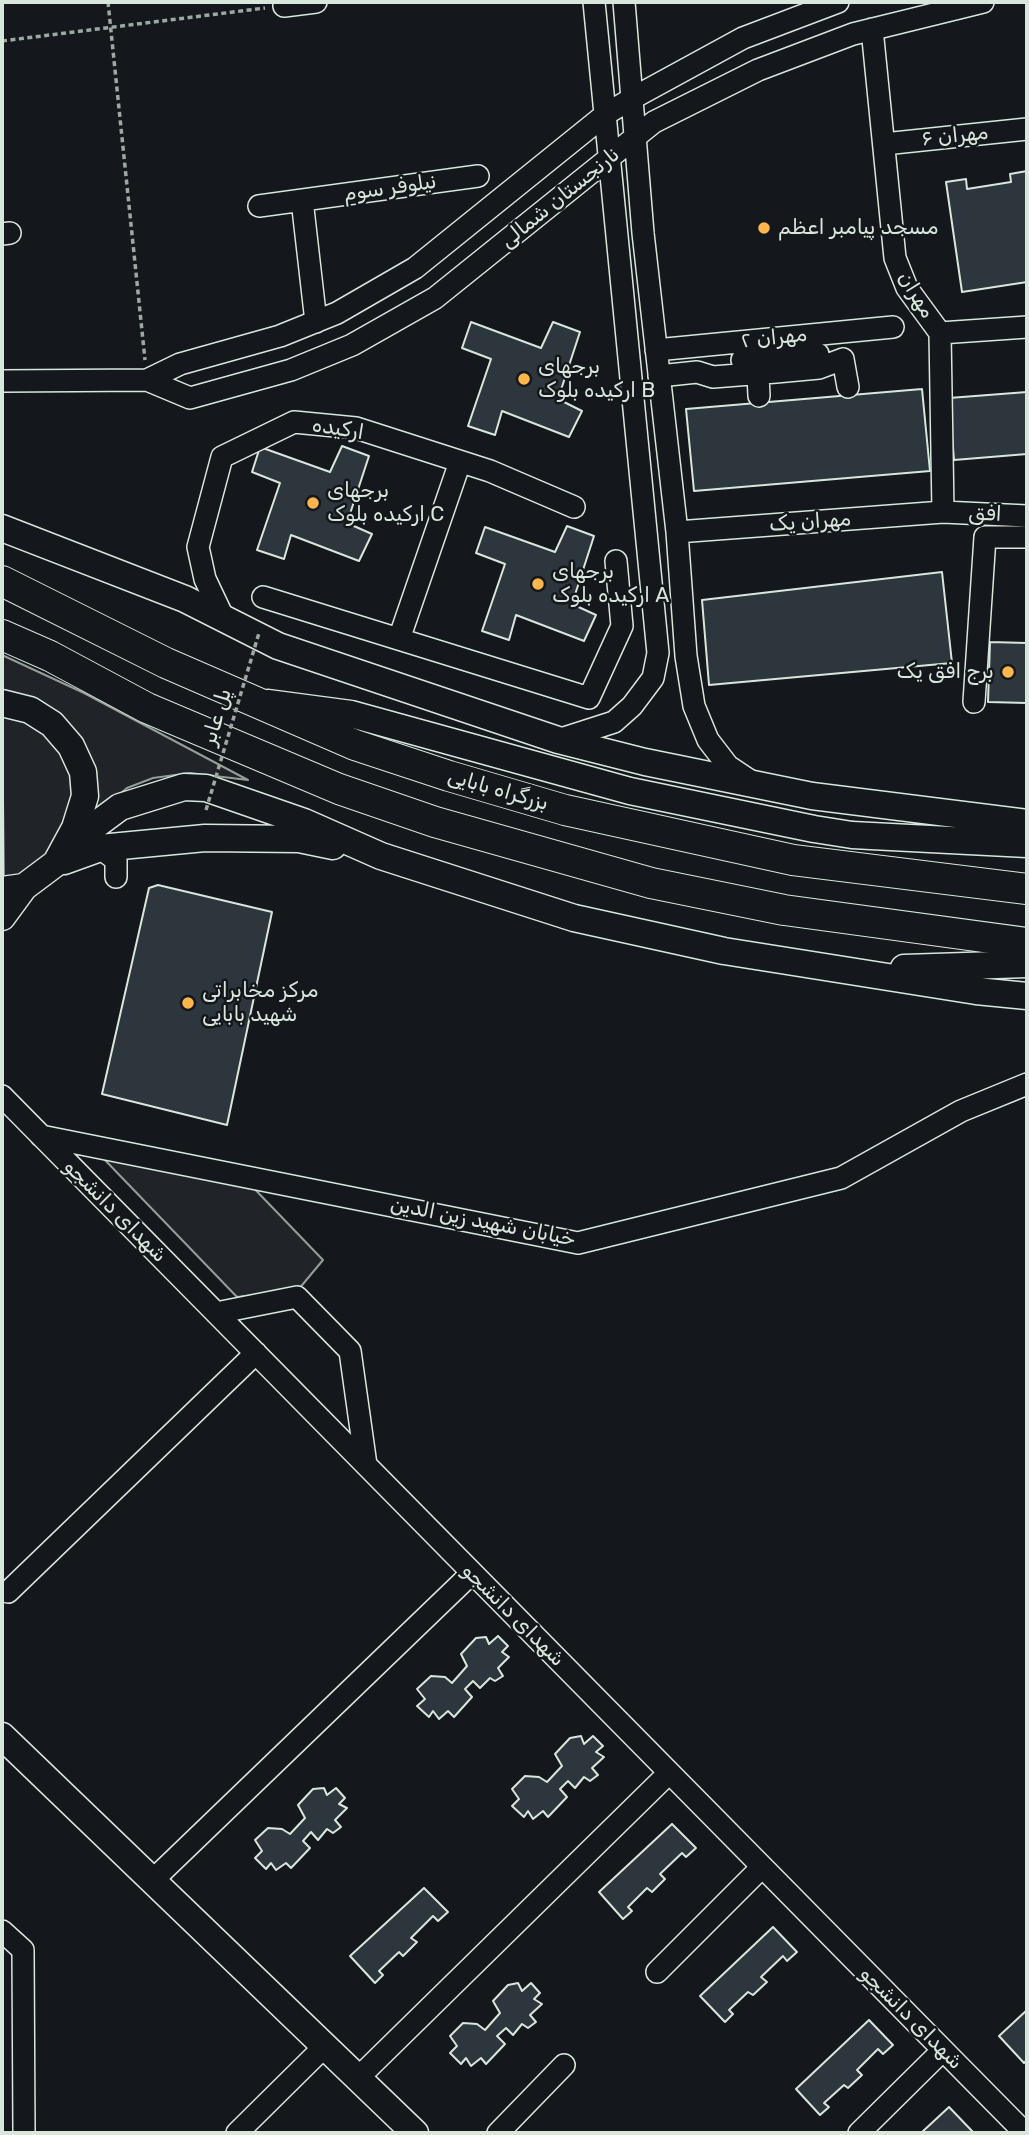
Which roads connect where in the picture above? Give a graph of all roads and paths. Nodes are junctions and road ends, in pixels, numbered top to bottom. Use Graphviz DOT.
graph roads {
  1 [pos="108,2"];
  2 [pos="316,2"];
  3 [pos="594,2"];
  4 [pos="624,2"];
  5 [pos="838,2"];
  6 [pos="983,2"];
  7 [pos="284,6"];
  8 [pos="110,27"];
  9 [pos="872,29"];
  10 [pos="2,41"];
  11 [pos="632,98"];
  12 [pos="606,114"];
  13 [pos="1027,129"];
  14 [pos="636,138"];
  15 [pos="884,144"];
  16 [pos="610,155"];
  17 [pos="478,176"];
  18 [pos="302,200"];
  19 [pos="259,206"];
  20 [pos="337,313"];
  21 [pos="316,321"];
  22 [pos="893,327"];
  23 [pos="1027,327"];
  24 [pos="940,332"];
  25 [pos="352,345"];
  26 [pos="656,350"];
  27 [pos="659,376"];
  28 [pos="147,380"];
  29 [pos="2,381"];
  30 [pos="848,387"];
  31 [pos="667,449"];
  32 [pos="639,452"];
  33 [pos="460,462"];
  34 [pos="574,508"];
  35 [pos="943,512"];
  36 [pos="1027,516"];
  37 [pos="2,528"];
  38 [pos="677,532"];
  39 [pos="985,537"];
  40 [pos="1027,537"];
  41 [pos="617,561"];
  42 [pos="2,581"];
  43 [pos="263,597"];
  44 [pos="223,617"];
  45 [pos="259,633"];
  46 [pos="2,635"];
  47 [pos="399,639"];
  48 [pos="658,653"];
  49 [pos="686,656"];
  50 [pos="974,702"];
  51 [pos="2,703"];
  52 [pos="261,703"];
  53 [pos="558,740"];
  54 [pos="757,785"];
  55 [pos="206,810"];
  56 [pos="1027,823"];
  57 [pos="1027,844"];
  58 [pos="100,848"];
  59 [pos="381,856"];
  60 [pos="56,863"];
  61 [pos="116,877"];
  62 [pos="13,889"];
  63 [pos="1027,889"];
  64 [pos="2,917"];
  65 [pos="1027,943"];
  66 [pos="1027,964"];
  67 [pos="843,970"];
  68 [pos="1027,996"];
  69 [pos="1027,1083"];
  70 [pos="2,1096"];
  71 [pos="41,1136"];
  72 [pos="216,1314"];
  73 [pos="256,1353"];
  74 [pos="366,1465"];
  75 [pos="472,1573"];
  76 [pos="8,1592"];
  77 [pos="2,1736"];
  78 [pos="669,1773"];
  79 [pos="762,1867"];
  80 [pos="152,1881"];
  81 [pos="2,1931"];
  82 [pos="657,1972"];
  83 [pos="325,2046"];
  84 [pos="943,2050"];
  85 [pos="564,2065"];
  86 [pos="358,2078"];
  87 [pos="24,2133"];
  88 [pos="237,2133"];
  89 [pos="415,2133"];
  90 [pos="498,2133"];
  91 [pos="859,2133"];
  92 [pos="1025,2133"];
  1 -- 8 [label="path"];
  2 -- 7 [label="street"];
  3 -- 12 [label="street"];
  4 -- 11 [label="street"];
  5 -- 11 [label="street, نارنجستان شمالی"];
  6 -- 9 [label="street, نارنجستان شمالی"];
  7 -- 8 [label="path"];
  8 -- 10 [label="path"];
  8 -- 28 [label="path"];
  9 -- 14 [label="street, نارنجستان شمالی"];
  9 -- 15 [label="street, مهران"];
  11 -- 12 [label="street, نارنجستان شمالی"];
  11 -- 14 [label="street"];
  12 -- 16 [label="street"];
  12 -- 20 [label="street, نارنجستان شمالی"];
  13 -- 15 [label="street, مهران ۶"];
  14 -- 16 [label="street, نارنجستان شمالی"];
  14 -- 26 [label="street"];
  15 -- 24 [label="street, مهران"];
  16 -- 25 [label="street, نارنجستان شمالی"];
  16 -- 32 [label="street"];
  17 -- 18 [label="street, نیلوفر سوم"];
  18 -- 19 [label="street, نیلوفر سوم"];
  18 -- 21 [label="street"];
  20 -- 21 [label="street, نارنجستان شمالی"];
  20 -- 25 [label="street"];
  21 -- 28 [label="street, نارنجستان شمالی"];
  22 -- 26 [label="street, مهران ۲"];
  23 -- 24 [label="street"];
  24 -- 35 [label="street, مهران"];
  25 -- 28 [label="street, نارنجستان شمالی"];
  26 -- 27 [label="street"];
  27 -- 30 [label="street"];
  27 -- 31 [label="street"];
  28 -- 29 [label="street, نارنجستان شمالی"];
  31 -- 32 [label="street"];
  31 -- 38 [label="street"];
  32 -- 48 [label="street"];
  33 -- 34 [label="street, ارکیده"];
  33 -- 44 [label="street, ارکیده"];
  33 -- 47 [label="street"];
  35 -- 36 [label="street, افق"];
  35 -- 38 [label="street, مهران یک"];
  35 -- 39 [label="street"];
  37 -- 44 [label="main road"];
  38 -- 49 [label="street"];
  39 -- 40 [label="street, افق"];
  39 -- 50 [label="street"];
  41 -- 47 [label="street"];
  42 -- 52 [label="highway, بزرگراه بابایی"];
  43 -- 47 [label="street"];
  44 -- 53 [label="main road"];
  45 -- 55 [label="path, پل عابر, bridge"];
  46 -- 65 [label="highway"];
  48 -- 49 [label="street"];
  48 -- 53 [label="street"];
  49 -- 54 [label="street"];
  51 -- 60 [label="main road"];
  52 -- 57 [label="main road"];
  52 -- 63 [label="highway, بزرگراه بابایی"];
  53 -- 54 [label="main road"];
  54 -- 56 [label="main road"];
  58 -- 59 [label="main road"];
  58 -- 60 [label="main road"];
  58 -- 61 [label="street"];
  59 -- 60 [label="main road"];
  59 -- 67 [label="main road"];
  60 -- 62 [label="main road"];
  62 -- 64 [label="main road"];
  66 -- 67 [label="main road"];
  67 -- 68 [label="main road"];
  69 -- 71 [label="street, خیابان شهید زین الدین"];
  70 -- 71 [label="street, شهدای دانشجو"];
  71 -- 72 [label="street, شهدای دانشجو"];
  72 -- 73 [label="street, شهدای دانشجو"];
  72 -- 74 [label="street"];
  73 -- 74 [label="street, شهدای دانشجو"];
  73 -- 76 [label="street"];
  74 -- 75 [label="street, شهدای دانشجو"];
  75 -- 78 [label="street, شهدای دانشجو"];
  75 -- 80 [label="street"];
  77 -- 80 [label="main road"];
  78 -- 79 [label="street, شهدای دانشجو"];
  78 -- 86 [label="street"];
  79 -- 82 [label="street"];
  79 -- 84 [label="street, شهدای دانشجو"];
  80 -- 83 [label="main road"];
  81 -- 87 [label="street"];
  83 -- 86 [label="main road"];
  83 -- 88 [label="street"];
  84 -- 91 [label="street"];
  84 -- 92 [label="street, شهدای دانشجو"];
  85 -- 90 [label="street"];
  86 -- 89 [label="main road"];
}
